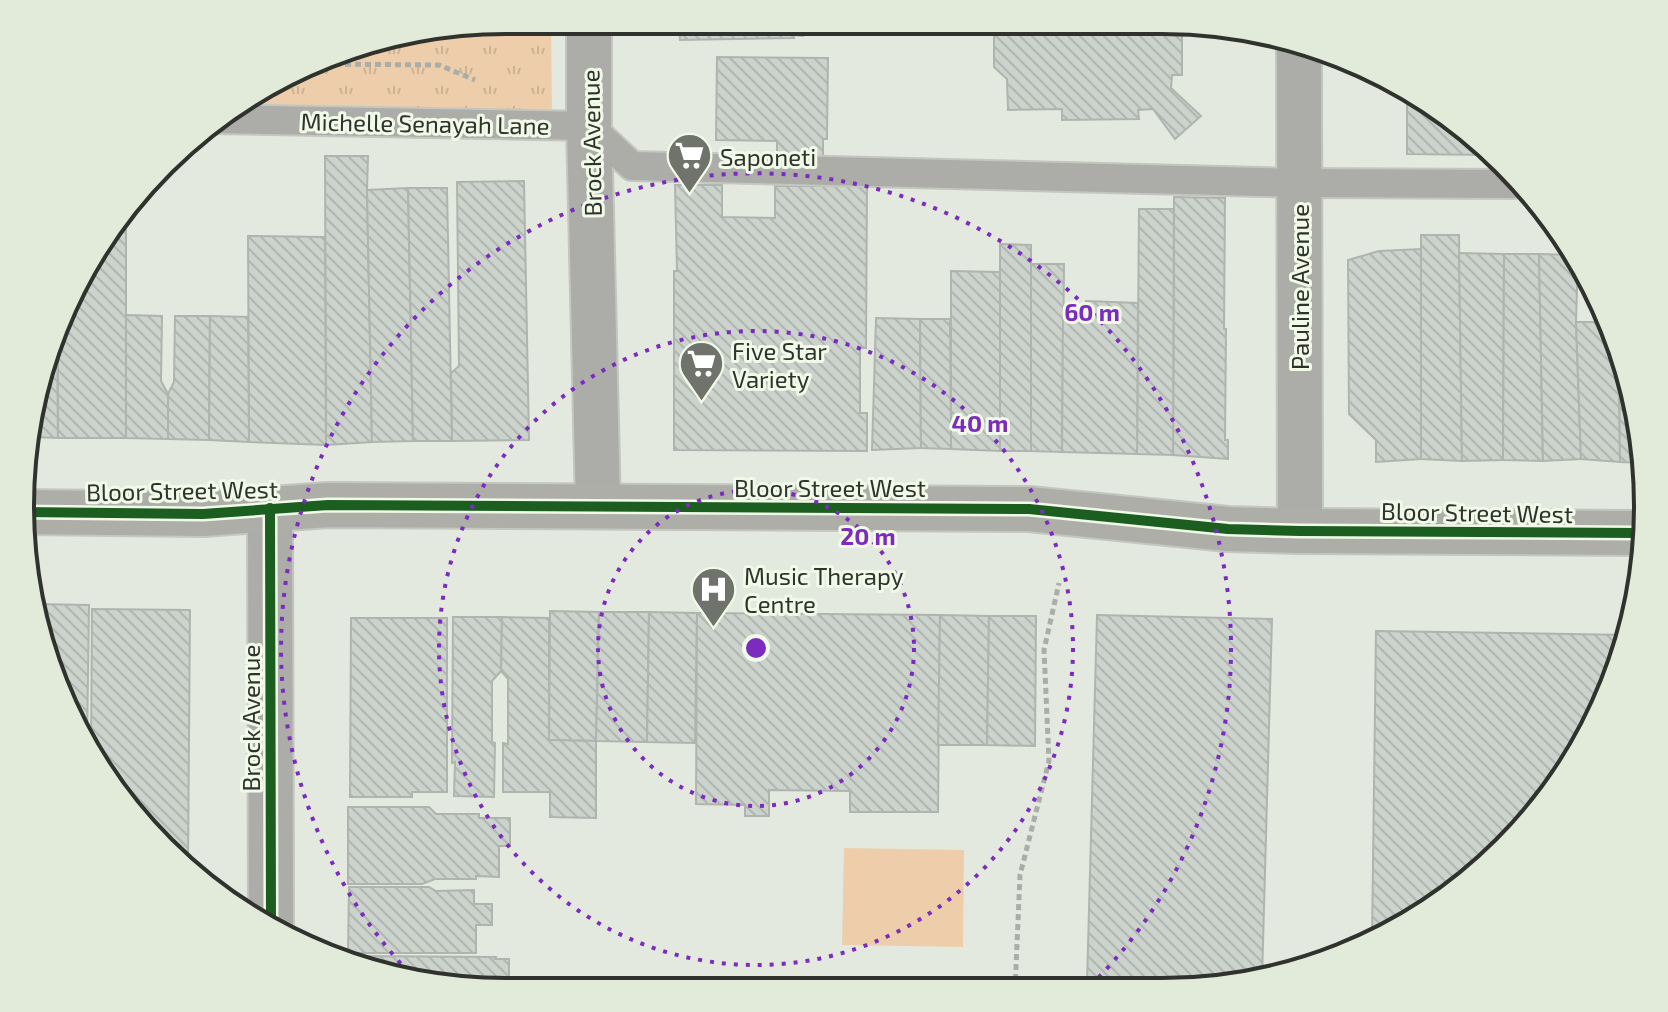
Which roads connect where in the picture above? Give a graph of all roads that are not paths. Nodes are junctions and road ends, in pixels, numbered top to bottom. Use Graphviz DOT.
graph roads {
  1 [pos="589,34"];
  2 [pos="1299,54"];
  3 [pos="242,115"];
  4 [pos="589,126"];
  5 [pos="1299,183"];
  6 [pos="1507,184"];
  7 [pos="598,505"];
  8 [pos="270,508"];
  9 [pos="34,512"];
  10 [pos="1300,531"];
  11 [pos="1633,533"];
  12 [pos="271,916"];
  1 -- 4 [label="street, Brock Avenue"];
  2 -- 5 [label="street, Pauline Avenue"];
  3 -- 4 [label="lane, Michelle Senayah Lane"];
  4 -- 5 [label="lane"];
  4 -- 7 [label="street, Brock Avenue"];
  5 -- 6 [label="lane"];
  5 -- 10 [label="street, Pauline Avenue"];
  7 -- 8 [label="main road, Bloor Street West"];
  7 -- 10 [label="main road, Bloor Street West"];
  8 -- 9 [label="main road, Bloor Street West"];
  8 -- 12 [label="street, Brock Avenue"];
  10 -- 11 [label="main road, Bloor Street West"];
}
